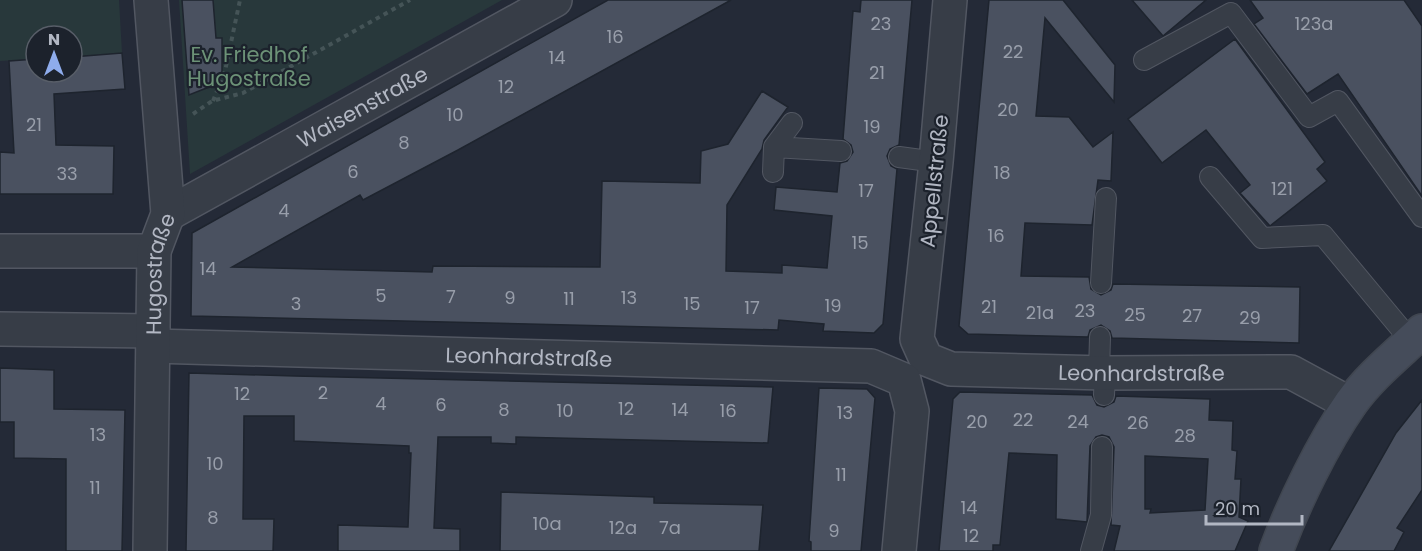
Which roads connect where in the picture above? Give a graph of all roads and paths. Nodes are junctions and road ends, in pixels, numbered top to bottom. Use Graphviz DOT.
graph roads {
  1 [pos="151,0"];
  2 [pos="240,0"];
  3 [pos="410,0"];
  4 [pos="555,0"];
  5 [pos="950,0"];
  6 [pos="1144,60"];
  7 [pos="212,101"];
  8 [pos="792,123"];
  9 [pos="160,124"];
  10 [pos="774,147"];
  11 [pos="841,151"];
  12 [pos="898,157"];
  13 [pos="936,162"];
  14 [pos="773,172"];
  15 [pos="1210,177"];
  16 [pos="1106,198"];
  17 [pos="168,214"];
  18 [pos="1422,217"];
  19 [pos="0,251"];
  20 [pos="154,251"];
  21 [pos="1101,284"];
  22 [pos="0,329"];
  23 [pos="153,338"];
  24 [pos="1100,338"];
  25 [pos="1418,342"];
  26 [pos="915,369"];
  27 [pos="1103,380"];
  28 [pos="1350,404"];
  29 [pos="1102,447"];
  30 [pos="150,551"];
  31 [pos="899,551"];
  32 [pos="1091,551"];
  33 [pos="1276,551"];
  1 -- 9 [label="street, Hugostraße"];
  2 -- 7 [label="path"];
  3 -- 7 [label="path"];
  4 -- 17 [label="street, Waisenstraße"];
  5 -- 13 [label="street, Appellstraße"];
  6 -- 18 [label="lane"];
  7 -- 9 [label="path"];
  8 -- 10 [label="lane"];
  9 -- 17 [label="street, Hugostraße"];
  10 -- 11 [label="lane"];
  10 -- 14 [label="lane"];
  12 -- 13 [label="lane"];
  13 -- 26 [label="street, Appellstraße"];
  15 -- 25 [label="lane"];
  16 -- 21 [label="lane"];
  17 -- 20 [label="street, Hugostraße"];
  19 -- 20 [label="street"];
  20 -- 23 [label="street, Hugostraße"];
  22 -- 23 [label="street, Leonhardstraße"];
  23 -- 26 [label="street, Leonhardstraße"];
  23 -- 30 [label="street, Hugostraße"];
  24 -- 27 [label="lane"];
  25 -- 28 [label="main road"];
  26 -- 27 [label="street, Leonhardstraße"];
  26 -- 31 [label="street, Appellstraße"];
  27 -- 28 [label="street, Leonhardstraße"];
  28 -- 33 [label="main road"];
  29 -- 32 [label="lane"];
}
